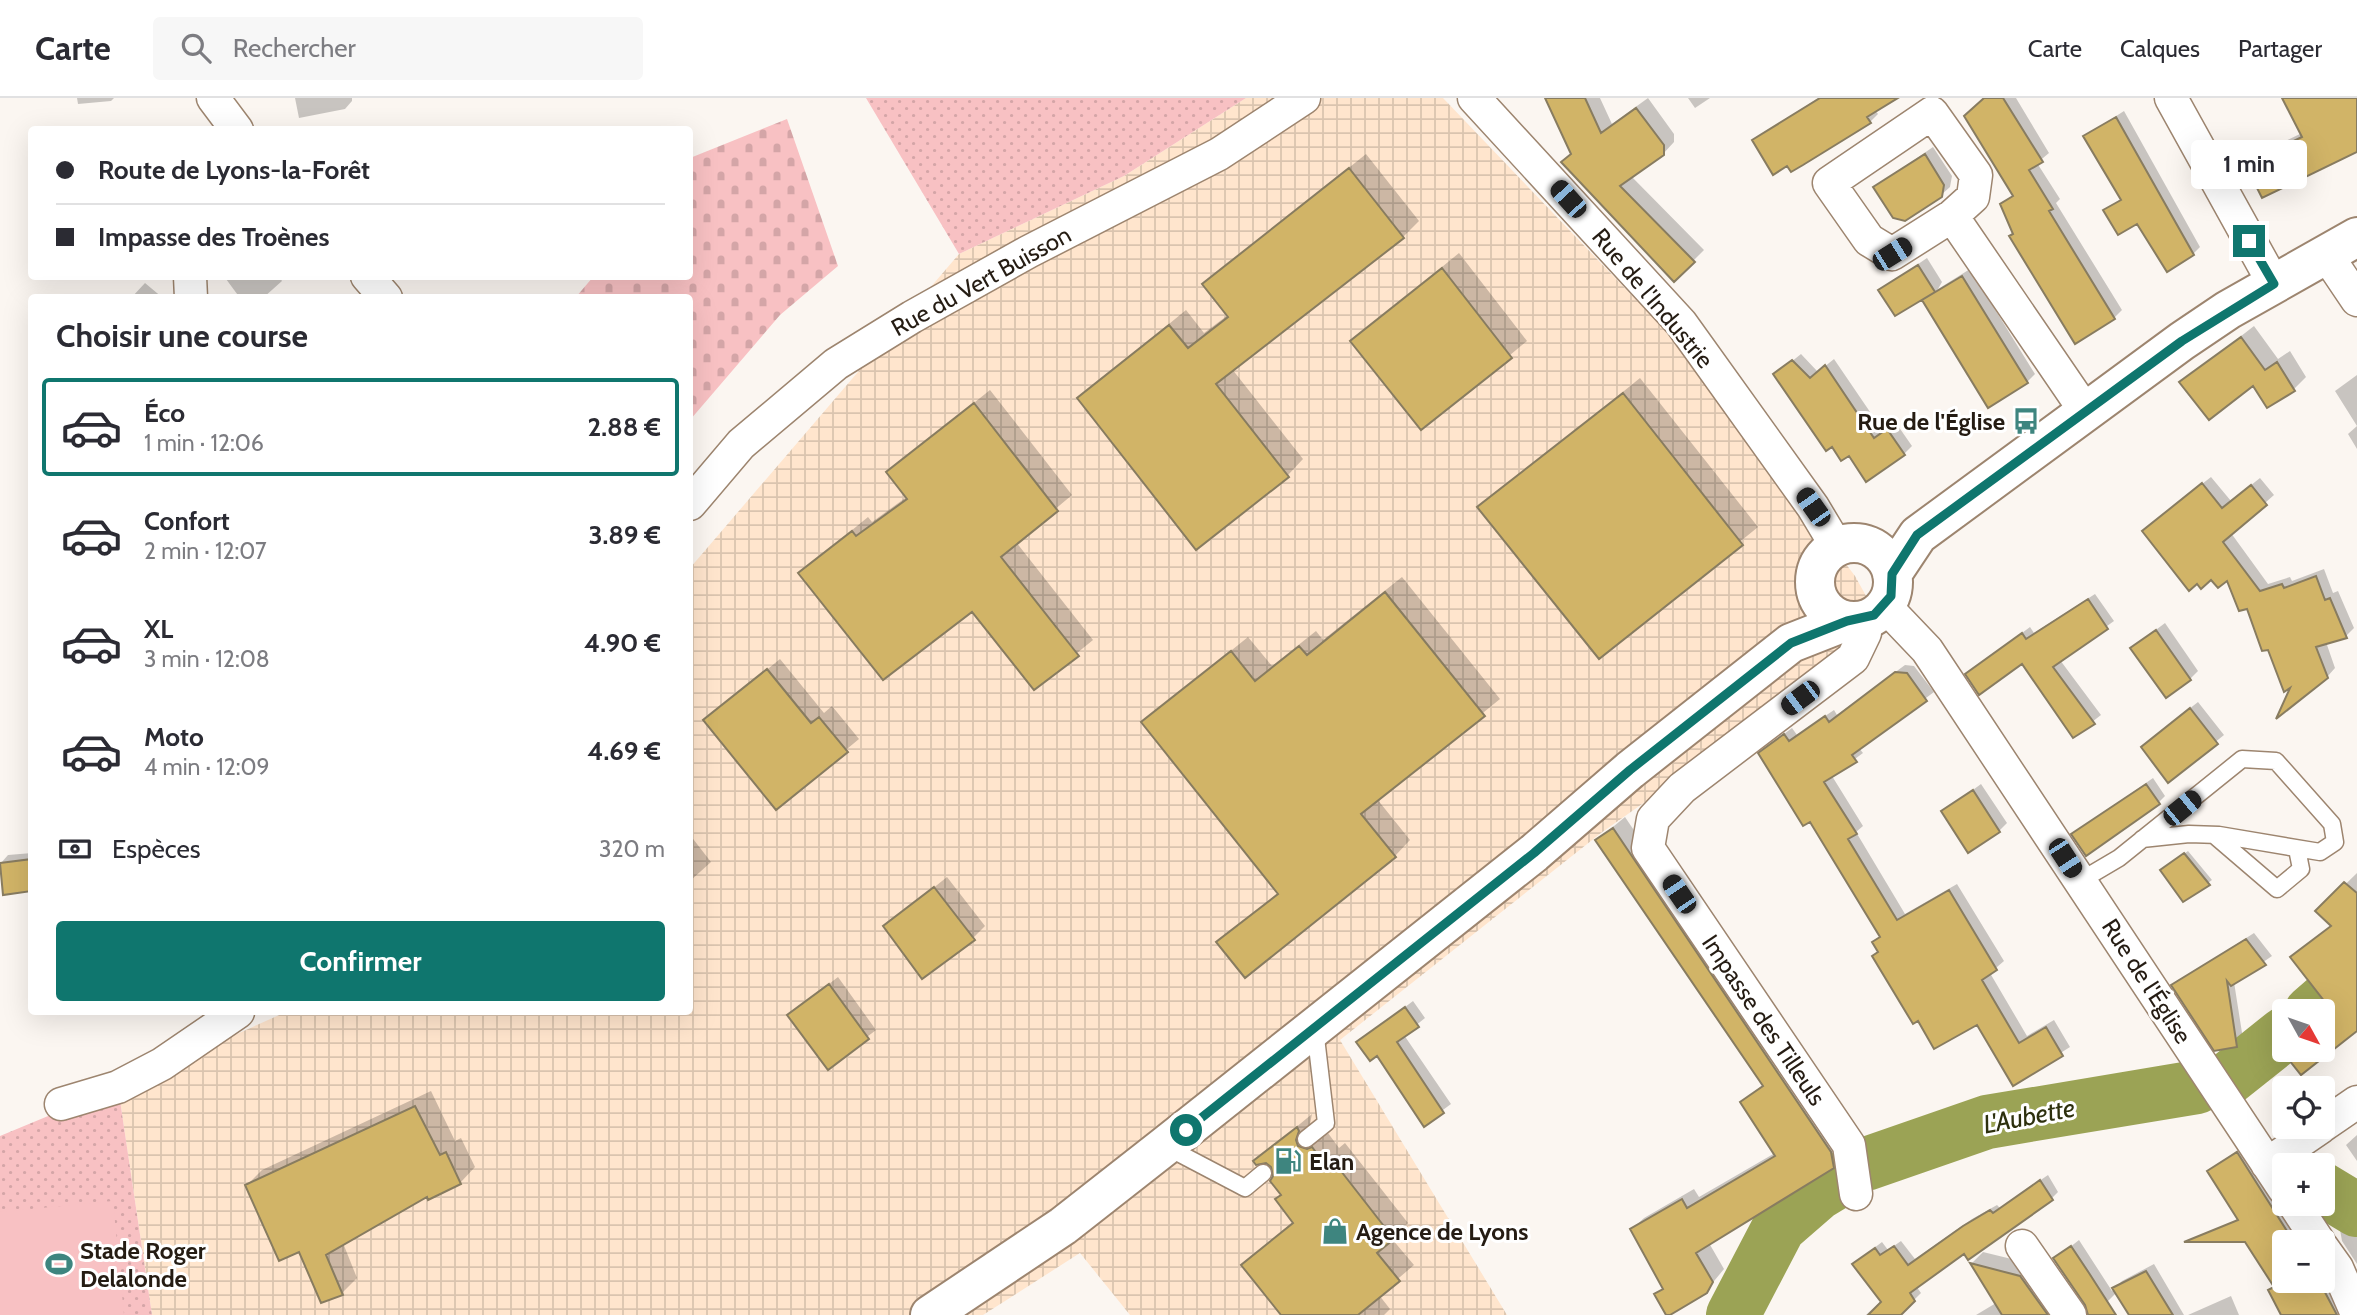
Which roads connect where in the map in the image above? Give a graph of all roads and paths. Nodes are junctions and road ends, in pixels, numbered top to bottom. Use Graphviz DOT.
graph roads {
  1 [pos="1304,98"];
  2 [pos="1474,98"];
  3 [pos="2171,98"];
  4 [pos="1952,216"];
  5 [pos="2342,246"];
  6 [pos="370,280"];
  7 [pos="2274,284"];
  8 [pos="383,294"];
  9 [pos="2357,300"];
  10 [pos="2086,412"];
  11 [pos="693,500"];
  12 [pos="1837,547"];
  13 [pos="1872,594"];
  14 [pos="1817,595"];
  15 [pos="1791,643"];
  16 [pos="2214,835"];
  17 [pos="2143,839"];
  18 [pos="2297,849"];
  19 [pos="2080,881"];
  20 [pos="235,1015"];
  21 [pos="1315,1029"];
  22 [pos="2357,1102"];
  23 [pos="61,1104"];
  24 [pos="2335,1118"];
  25 [pos="1306,1139"];
  26 [pos="2311,1139"];
  27 [pos="1165,1146"];
  28 [pos="2298,1153"];
  29 [pos="2272,1170"];
  30 [pos="1263,1173"];
  31 [pos="1856,1194"];
  32 [pos="2022,1246"];
  33 [pos="2335,1266"];
  34 [pos="952,1309"];
  35 [pos="2357,1314"];
  36 [pos="2070,1315"];
  1 -- 11 [label="street, Rue du Vert Buisson"];
  2 -- 12 [label="street, Rue de l'Industrie"];
  3 -- 7 [label="street"];
  4 -- 4 [label="street"];
  4 -- 10 [label="street"];
  5 -- 7 [label="main road"];
  5 -- 9 [label="street"];
  6 -- 8 [label="street"];
  7 -- 10 [label="main road"];
  10 -- 13 [label="main road"];
  12 -- 13 [label="main road"];
  12 -- 14 [label="main road"];
  13 -- 14 [label="main road"];
  13 -- 15 [label="main road"];
  13 -- 19 [label="street, Rue de l'Église"];
  13 -- 31 [label="street, Impasse des Tilleuls"];
  14 -- 15 [label="main road"];
  15 -- 21 [label="main road"];
  16 -- 17 [label="lane"];
  16 -- 18 [label="lane"];
  16 -- 18 [label="lane"];
  17 -- 18 [label="lane"];
  17 -- 19 [label="lane"];
  19 -- 29 [label="street, Rue de l'Église"];
  20 -- 23 [label="street"];
  21 -- 25 [label="lane"];
  21 -- 27 [label="main road"];
  22 -- 24 [label="street"];
  26 -- 28 [label="street"];
  27 -- 30 [label="lane"];
  27 -- 34 [label="main road"];
  32 -- 36 [label="street"];
  33 -- 35 [label="street"];
}
